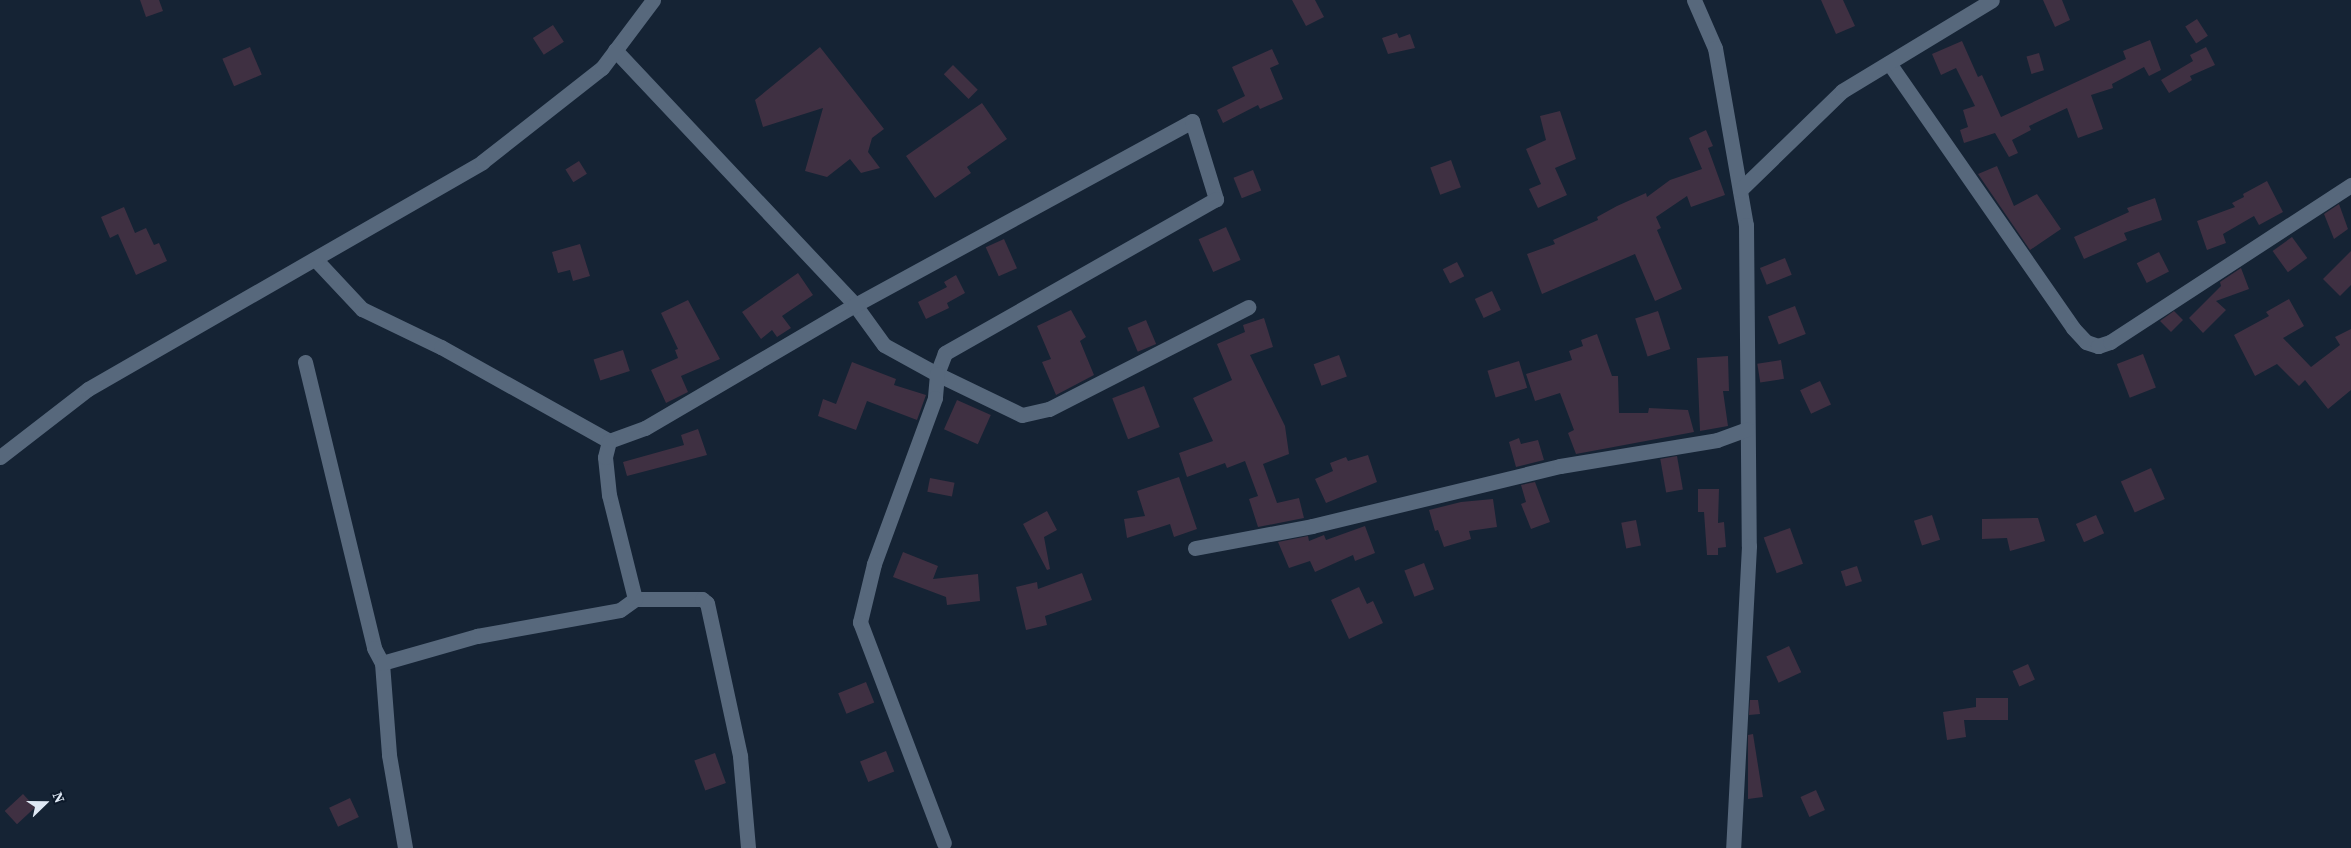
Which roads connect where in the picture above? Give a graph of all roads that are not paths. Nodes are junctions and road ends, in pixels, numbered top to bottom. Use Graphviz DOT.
graph roads {
  1 [pos="653,0"];
  2 [pos="1694,0"];
  3 [pos="1992,0"];
  4 [pos="615,50"];
  5 [pos="1889,63"];
  6 [pos="2350,187"];
  7 [pos="1740,190"];
  8 [pos="315,259"];
  9 [pos="855,305"];
  10 [pos="1248,307"];
  11 [pos="305,362"];
  12 [pos="937,374"];
  13 [pos="1748,429"];
  14 [pos="609,441"];
  15 [pos="0,457"];
  16 [pos="1195,548"];
  17 [pos="635,599"];
  18 [pos="382,663"];
  19 [pos="944,843"];
  20 [pos="406,848"];
  21 [pos="748,848"];
  22 [pos="1733,848"];
  1 -- 4 [label="street"];
  2 -- 7 [label="street"];
  3 -- 5 [label="street"];
  4 -- 8 [label="street"];
  4 -- 9 [label="street"];
  5 -- 6 [label="street"];
  5 -- 7 [label="street"];
  7 -- 13 [label="street"];
  8 -- 14 [label="street"];
  8 -- 15 [label="street"];
  9 -- 12 [label="street"];
  9 -- 12 [label="street"];
  9 -- 14 [label="street"];
  10 -- 12 [label="street"];
  11 -- 18 [label="street"];
  12 -- 19 [label="street"];
  13 -- 16 [label="street"];
  13 -- 22 [label="street"];
  14 -- 17 [label="street"];
  17 -- 18 [label="street"];
  17 -- 21 [label="street"];
  18 -- 20 [label="street"];
}
